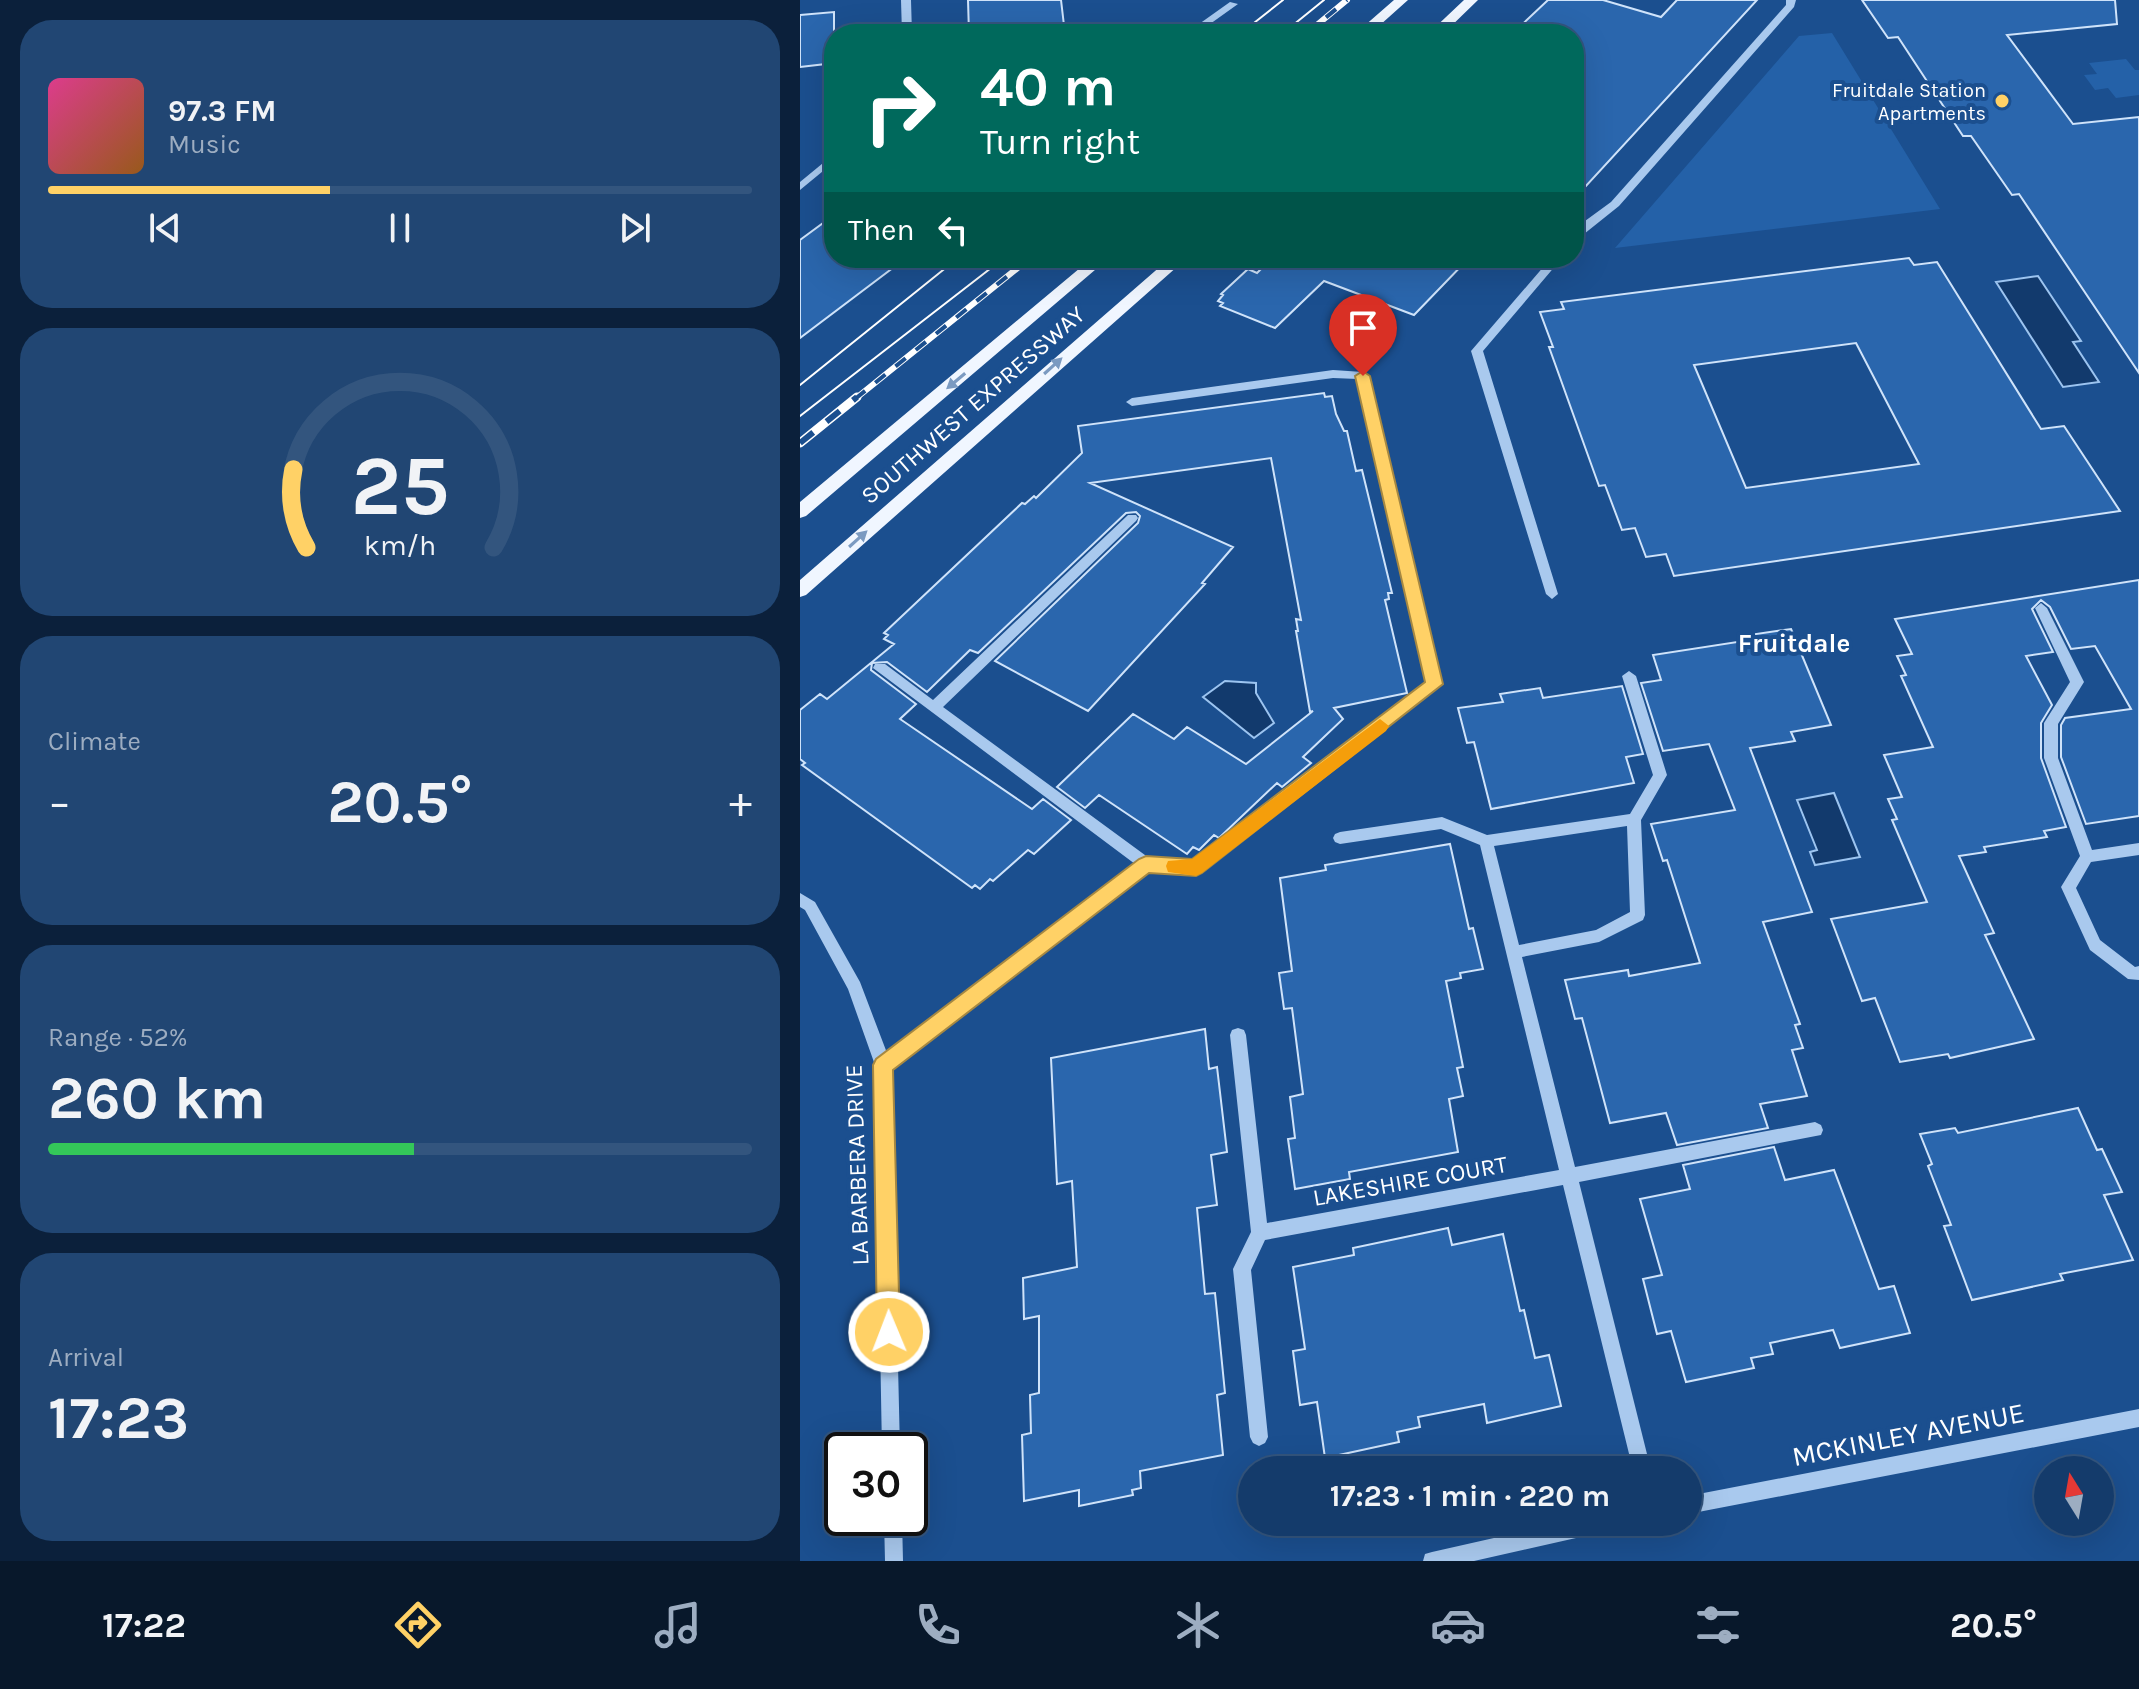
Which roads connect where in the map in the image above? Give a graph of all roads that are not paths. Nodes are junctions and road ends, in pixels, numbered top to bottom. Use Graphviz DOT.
graph roads {
  1 [pos="906,0"];
  2 [pos="1402,0"];
  3 [pos="1472,0"];
  4 [pos="1791,0"];
  5 [pos="1233,4"];
  6 [pos="907,24"];
  7 [pos="1204,24"];
  8 [pos="1374,24"];
  9 [pos="1446,24"];
  10 [pos="824,166"];
  11 [pos="800,187"];
  12 [pos="1584,228"];
  13 [pos="1089,268"];
  14 [pos="1168,268"];
  15 [pos="1548,268"];
  16 [pos="1132,402"];
  17 [pos="800,512"];
  18 [pos="1132,518"];
  19 [pos="800,590"];
  20 [pos="1552,594"];
  21 [pos="2041,608"];
  22 [pos="880,668"];
  23 [pos="1629,676"];
  24 [pos="934,708"];
  25 [pos="1634,819"];
  26 [pos="1340,838"];
  27 [pos="1486,841"];
  28 [pos="2139,849"];
  29 [pos="2087,857"];
  30 [pos="1146,864"];
  31 [pos="800,899"];
  32 [pos="1515,952"];
  33 [pos="2139,973"];
  34 [pos="1238,1035"];
  35 [pos="883,1065"];
  36 [pos="1815,1130"];
  37 [pos="1569,1176"];
  38 [pos="1260,1233"];
  39 [pos="2139,1418"];
  40 [pos="891,1432"];
  41 [pos="1259,1437"];
  42 [pos="1639,1456"];
  43 [pos="1702,1502"];
  44 [pos="893,1536"];
  45 [pos="1544,1536"];
  46 [pos="894,1561"];
  47 [pos="1432,1561"];
  1 -- 6 [label="street"];
  2 -- 8 [label="main road"];
  3 -- 9 [label="main road"];
  4 -- 12 [label="street"];
  5 -- 7 [label="street"];
  10 -- 11 [label="street"];
  13 -- 17 [label="main road, SOUTHWEST EXPRESSWAY, one-way"];
  19 -- 14 [label="main road, SOUTHWEST EXPRESSWAY, one-way"];
  15 -- 20 [label="street"];
  16 -- 30 [label="street"];
  18 -- 24 [label="street"];
  21 -- 29 [label="street"];
  22 -- 24 [label="street"];
  23 -- 25 [label="street"];
  24 -- 30 [label="street"];
  25 -- 27 [label="street"];
  25 -- 32 [label="street"];
  26 -- 27 [label="street"];
  27 -- 32 [label="street"];
  28 -- 29 [label="street"];
  29 -- 33 [label="street"];
  30 -- 35 [label="street"];
  31 -- 35 [label="street, LA BARBERA DRIVE"];
  32 -- 37 [label="street"];
  34 -- 38 [label="street"];
  35 -- 40 [label="street, LA BARBERA DRIVE"];
  36 -- 37 [label="street, LAKESHIRE COURT"];
  37 -- 38 [label="street, LAKESHIRE COURT"];
  37 -- 42 [label="street"];
  38 -- 41 [label="street"];
  39 -- 43 [label="street, MCKINLEY AVENUE"];
  44 -- 46 [label="street"];
  45 -- 47 [label="street"];
}
